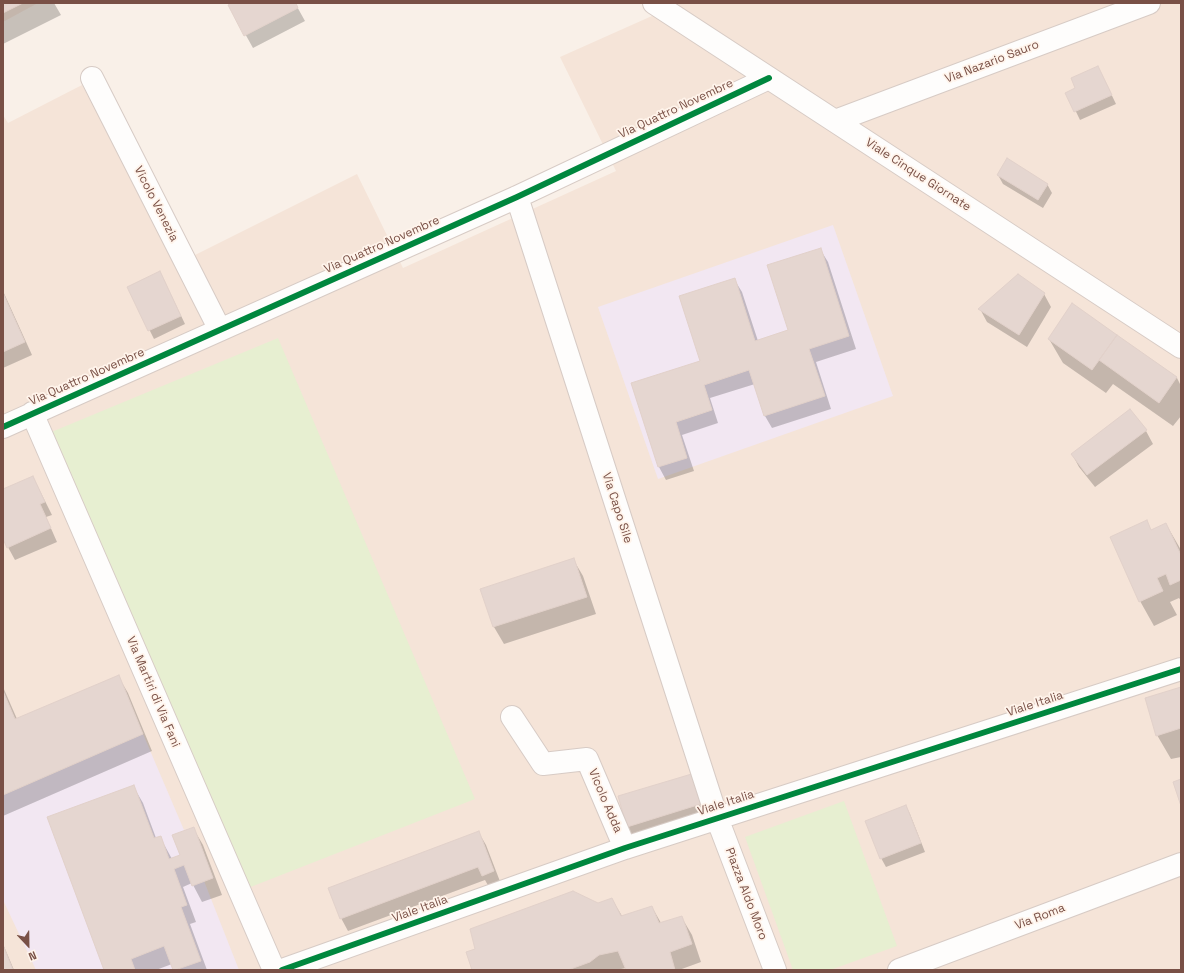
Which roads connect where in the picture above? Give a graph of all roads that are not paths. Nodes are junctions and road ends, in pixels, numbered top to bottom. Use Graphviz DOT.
graph roads {
  1 [pos="654,3"];
  2 [pos="1148,3"];
  3 [pos="92,78"];
  4 [pos="768,78"];
  5 [pos="835,121"];
  6 [pos="517,197"];
  7 [pos="220,330"];
  8 [pos="1181,347"];
  9 [pos="32,414"];
  10 [pos="3,426"];
  11 [pos="1181,669"];
  12 [pos="512,717"];
  13 [pos="717,818"];
  14 [pos="625,848"];
  15 [pos="1181,864"];
  16 [pos="274,970"];
  17 [pos="282,970"];
  18 [pos="775,970"];
  19 [pos="900,970"];
  1 -- 4 [label="street, Viale Cinque Giornate"];
  2 -- 5 [label="street, Via Nazario Sauro"];
  3 -- 7 [label="street, Vicolo Venezia"];
  4 -- 5 [label="street, Viale Cinque Giornate"];
  4 -- 6 [label="street, Via Quattro Novembre"];
  5 -- 8 [label="street, Viale Cinque Giornate"];
  6 -- 7 [label="street, Via Quattro Novembre"];
  6 -- 13 [label="street, Via Capo Sile"];
  7 -- 9 [label="street, Via Quattro Novembre"];
  9 -- 10 [label="street, Via Quattro Novembre"];
  9 -- 16 [label="street, Via Martiri di Via Fani"];
  11 -- 13 [label="street, Viale Italia"];
  12 -- 14 [label="street, Vicolo Adda"];
  13 -- 14 [label="street, Viale Italia"];
  13 -- 18 [label="street, Piazza Aldo Moro"];
  14 -- 17 [label="street, Viale Italia"];
  15 -- 19 [label="street, Via Roma"];
}
